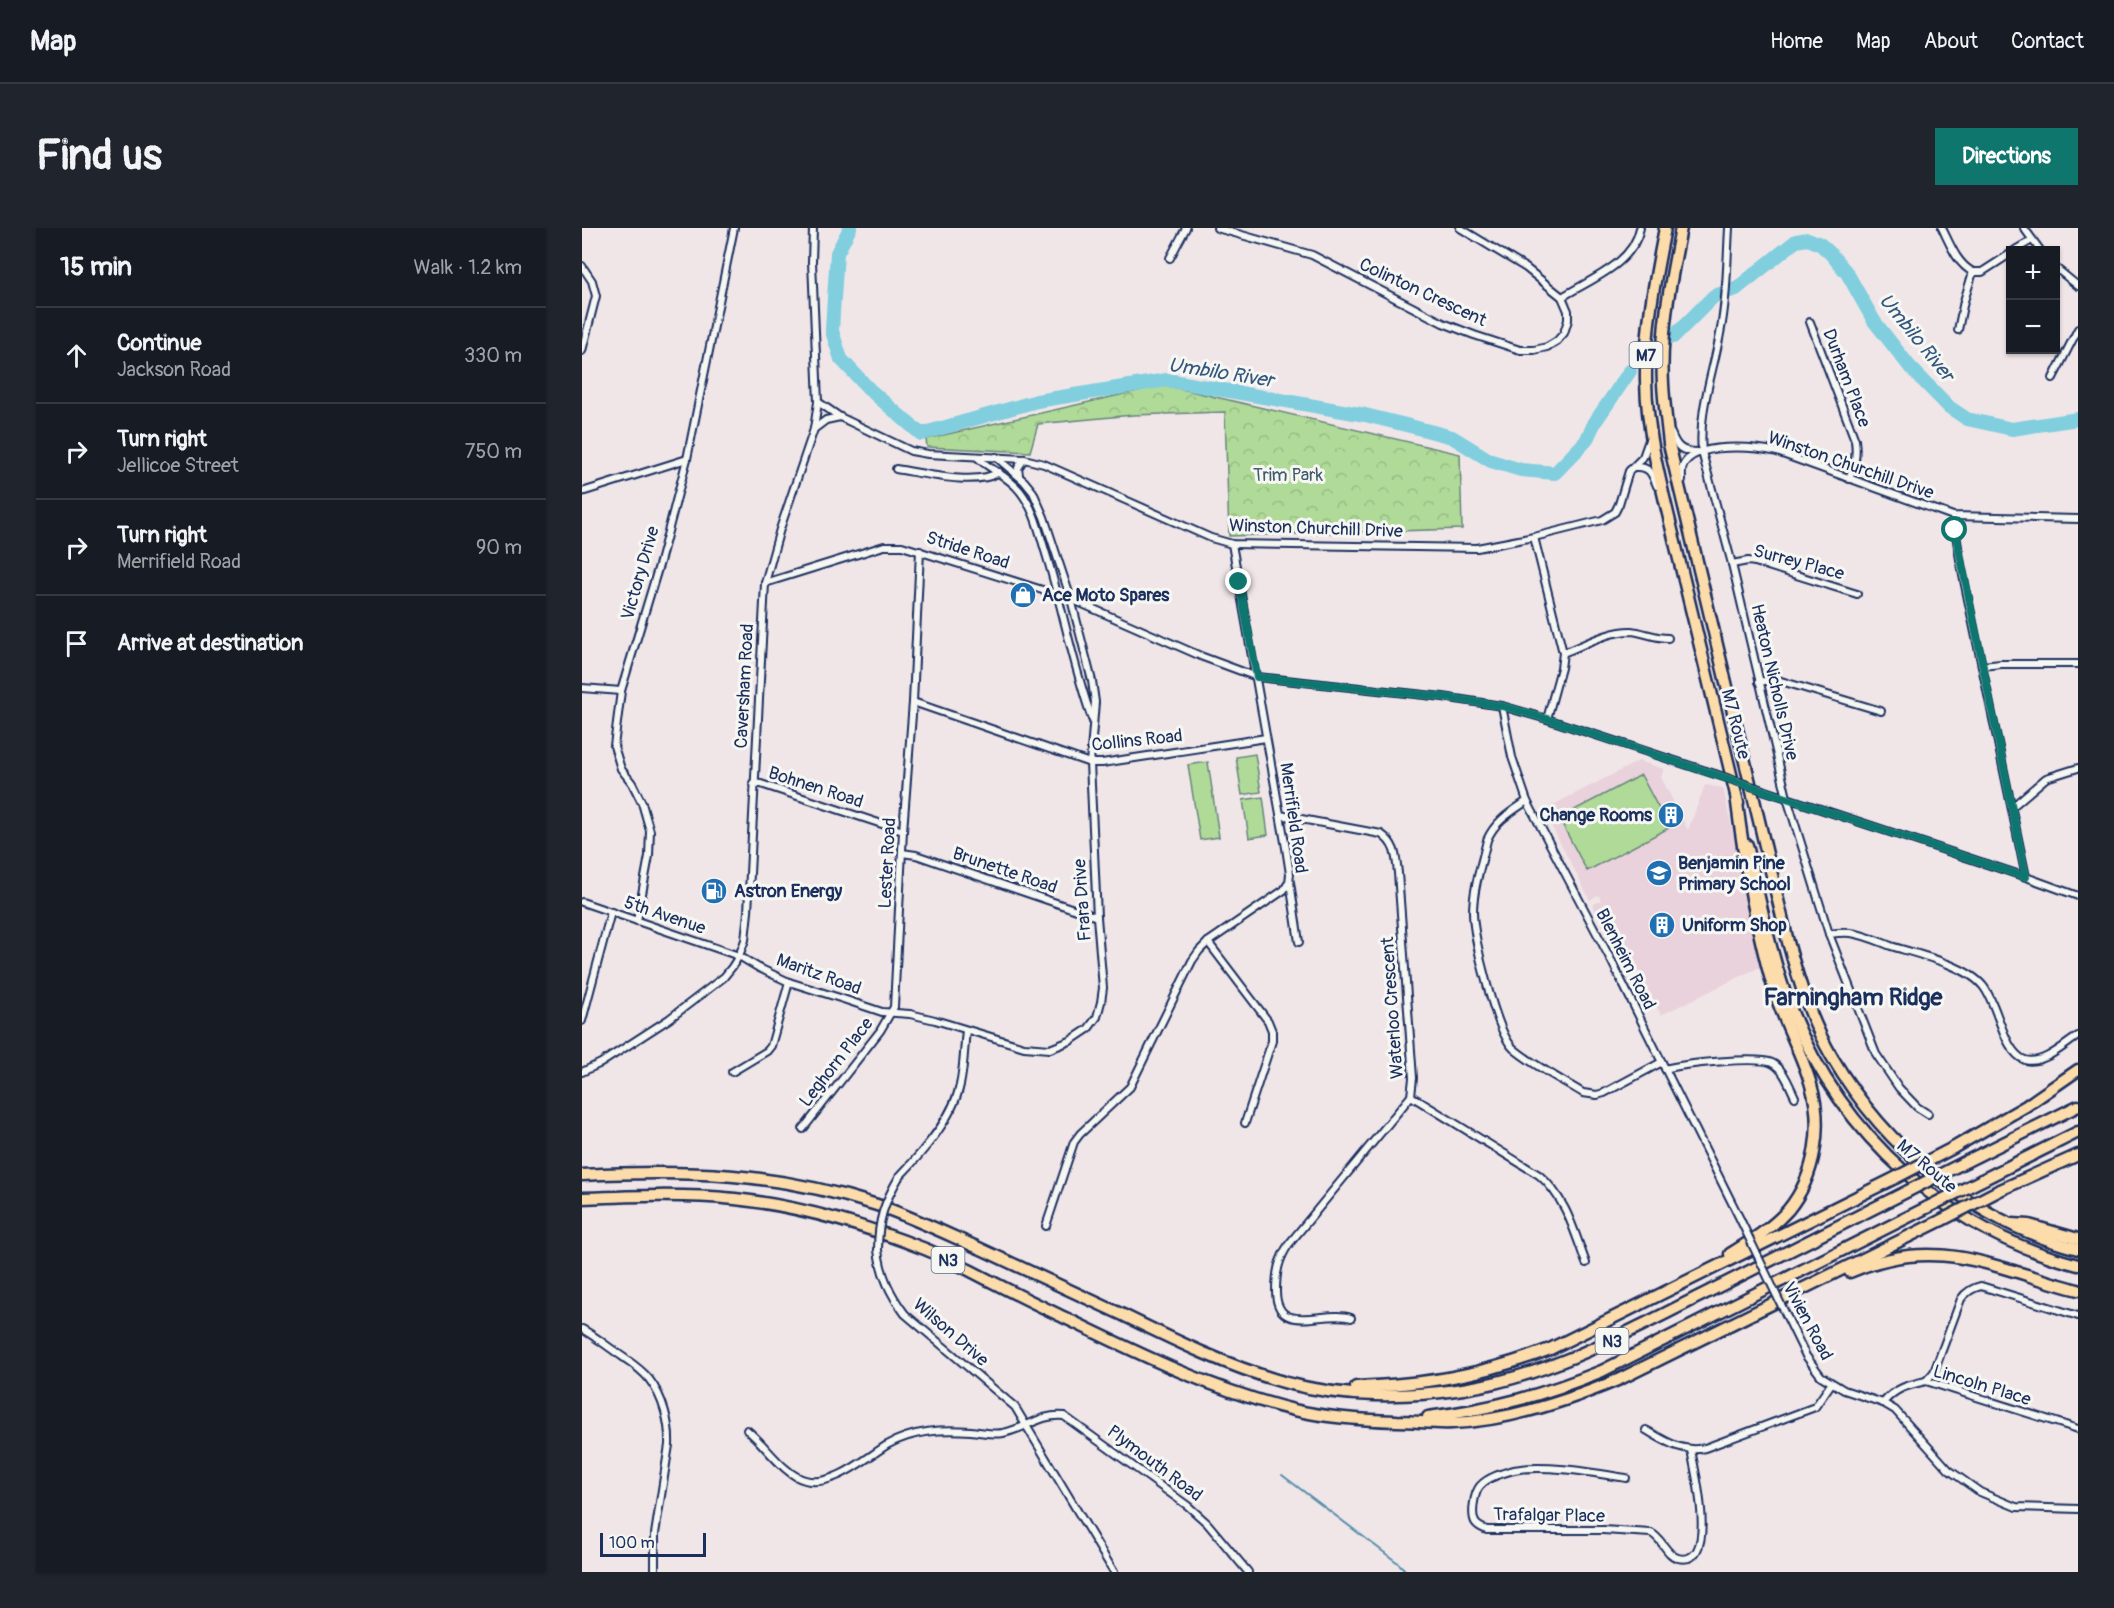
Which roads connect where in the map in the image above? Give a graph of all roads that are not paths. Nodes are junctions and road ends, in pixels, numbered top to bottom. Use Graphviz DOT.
graph roads {
  1 [pos="734,228"];
  2 [pos="813,228"];
  3 [pos="1186,228"];
  4 [pos="1217,228"];
  5 [pos="1460,228"];
  6 [pos="1640,228"];
  7 [pos="1665,228"];
  8 [pos="1681,228"];
  9 [pos="1730,228"];
  10 [pos="1942,228"];
  11 [pos="2024,228"];
  12 [pos="2032,240"];
  13 [pos="2022,246"];
  14 [pos="2037,246"];
  15 [pos="2006,257"];
  16 [pos="1170,258"];
  17 [pos="582,266"];
  18 [pos="1973,272"];
  19 [pos="2060,272"];
  20 [pos="2078,286"];
  21 [pos="1562,297"];
  22 [pos="1810,322"];
  23 [pos="2078,329"];
  24 [pos="1958,330"];
  25 [pos="582,351"];
  26 [pos="2053,378"];
  27 [pos="818,402"];
  28 [pos="840,417"];
  29 [pos="1667,424"];
  30 [pos="1650,428"];
  31 [pos="814,429"];
  32 [pos="1702,452"];
  33 [pos="977,457"];
  34 [pos="996,457"];
  35 [pos="687,459"];
  36 [pos="1024,459"];
  37 [pos="1635,467"];
  38 [pos="896,469"];
  39 [pos="999,472"];
  40 [pos="1018,475"];
  41 [pos="1849,479"];
  42 [pos="582,492"];
  43 [pos="1683,502"];
  44 [pos="1666,506"];
  45 [pos="1953,516"];
  46 [pos="2078,519"];
  47 [pos="1534,537"];
  48 [pos="1232,544"];
  49 [pos="920,551"];
  50 [pos="1732,564"];
  51 [pos="765,583"];
  52 [pos="1857,594"];
  53 [pos="1059,596"];
  54 [pos="1071,599"];
  55 [pos="1668,638"];
  56 [pos="1563,653"];
  57 [pos="2078,664"];
  58 [pos="1982,666"];
  59 [pos="1257,677"];
  60 [pos="1759,682"];
  61 [pos="582,688"];
  62 [pos="621,691"];
  63 [pos="913,702"];
  64 [pos="1502,706"];
  65 [pos="1881,711"];
  66 [pos="1547,719"];
  67 [pos="1093,722"];
  68 [pos="1266,738"];
  69 [pos="1090,763"];
  70 [pos="2078,768"];
  71 [pos="753,783"];
  72 [pos="1736,795"];
  73 [pos="1787,798"];
  74 [pos="1527,801"];
  75 [pos="2012,807"];
  76 [pos="1280,815"];
  77 [pos="903,831"];
  78 [pos="902,853"];
  79 [pos="2026,877"];
  80 [pos="1289,882"];
  81 [pos="2078,896"];
  82 [pos="582,902"];
  83 [pos="611,912"];
  84 [pos="1097,917"];
  85 [pos="637,921"];
  86 [pos="1828,934"];
  87 [pos="1208,942"];
  88 [pos="1299,942"];
  89 [pos="739,956"];
  90 [pos="789,982"];
  91 [pos="892,1013"];
  92 [pos="582,1021"];
  93 [pos="966,1030"];
  94 [pos="2078,1036"];
  95 [pos="1664,1065"];
  96 [pos="2078,1070"];
  97 [pos="582,1072"];
  98 [pos="732,1072"];
  99 [pos="1411,1096"];
  100 [pos="1795,1097"];
  101 [pos="2078,1106"];
  102 [pos="1928,1114"];
  103 [pos="1245,1123"];
  104 [pos="803,1129"];
  105 [pos="2078,1132"];
  106 [pos="2078,1155"];
  107 [pos="582,1175"];
  108 [pos="582,1198"];
  109 [pos="1740,1219"];
  110 [pos="2012,1224"];
  111 [pos="1047,1226"];
  112 [pos="2078,1239"];
  113 [pos="2078,1249"];
  114 [pos="1586,1263"];
  115 [pos="2078,1265"];
  116 [pos="2078,1290"];
  117 [pos="1791,1295"];
  118 [pos="1655,1298"];
  119 [pos="2078,1316"];
  120 [pos="1351,1318"];
  121 [pos="582,1329"];
  122 [pos="1926,1381"];
  123 [pos="1290,1384"];
  124 [pos="1831,1384"];
  125 [pos="1883,1403"];
  126 [pos="1397,1421"];
  127 [pos="1026,1424"];
  128 [pos="2078,1429"];
  129 [pos="747,1430"];
  130 [pos="1646,1430"];
  131 [pos="1691,1450"];
  132 [pos="1626,1478"];
  133 [pos="2078,1509"];
  134 [pos="655,1572"];
  135 [pos="1114,1572"];
  136 [pos="1248,1572"];
  1 -- 35 [label="street, Victory Drive"];
  2 -- 27 [label="street, Caversham Road"];
  3 -- 16 [label="street"];
  4 -- 21 [label="street, Colinton Crescent"];
  5 -- 21 [label="street"];
  6 -- 21 [label="street"];
  7 -- 30 [label="highway, M7 Route / M7"];
  8 -- 29 [label="highway, M7 Route / M7"];
  9 -- 32 [label="street, Heaton Nicholls Drive"];
  10 -- 18 [label="street"];
  11 -- 12 [label="street"];
  12 -- 13 [label="street"];
  12 -- 14 [label="street"];
  15 -- 18 [label="street"];
  17 -- 25 [label="street"];
  18 -- 24 [label="street"];
  19 -- 20 [label="street"];
  22 -- 41 [label="street, Durham Place"];
  23 -- 26 [label="street"];
  27 -- 28 [label="street, Winston Churchill Drive"];
  27 -- 31 [label="street, Caversham Road"];
  28 -- 31 [label="street"];
  28 -- 33 [label="street, Winston Churchill Drive"];
  29 -- 32 [label="street"];
  29 -- 43 [label="highway, M7 Route / M7"];
  30 -- 37 [label="street, Winston Churchill Drive"];
  30 -- 44 [label="highway, M7 Route / M7"];
  31 -- 51 [label="street, Caversham Road"];
  32 -- 41 [label="street, Winston Churchill Drive"];
  32 -- 43 [label="street"];
  32 -- 50 [label="street, Heaton Nicholls Drive"];
  33 -- 34 [label="street, Winston Churchill Drive"];
  33 -- 39 [label="street, Frara Drive"];
  34 -- 36 [label="street, Winston Churchill Drive"];
  34 -- 40 [label="street, Frara Drive"];
  35 -- 42 [label="street"];
  35 -- 62 [label="street, Victory Drive"];
  36 -- 40 [label="street"];
  36 -- 48 [label="street, Winston Churchill Drive"];
  37 -- 44 [label="street"];
  37 -- 47 [label="street, Winston Churchill Drive"];
  38 -- 39 [label="street"];
  39 -- 53 [label="street, Frara Drive"];
  40 -- 54 [label="street, Frara Drive"];
  41 -- 45 [label="street, Winston Churchill Drive"];
  43 -- 110 [label="highway, M7 Route / M7"];
  44 -- 72 [label="highway, M7 Route / M7"];
  45 -- 46 [label="street, Winston Churchill Drive"];
  45 -- 58 [label="street"];
  47 -- 48 [label="street, Winston Churchill Drive"];
  47 -- 56 [label="street"];
  48 -- 59 [label="street, Merrifield Road"];
  49 -- 51 [label="street, Stride Road"];
  49 -- 53 [label="street, Stride Road"];
  49 -- 63 [label="street, Lester Road"];
  50 -- 52 [label="street, Surrey Place"];
  50 -- 60 [label="street, Heaton Nicholls Drive"];
  51 -- 71 [label="street, Caversham Road"];
  53 -- 54 [label="street, Stride Road"];
  53 -- 67 [label="street, Frara Drive"];
  54 -- 59 [label="street, Stride Road"];
  54 -- 67 [label="street, Frara Drive"];
  55 -- 56 [label="street"];
  56 -- 66 [label="street"];
  57 -- 58 [label="street"];
  58 -- 75 [label="street"];
  59 -- 64 [label="street, Stride Road"];
  59 -- 68 [label="street, Merrifield Road"];
  60 -- 65 [label="street"];
  60 -- 73 [label="street, Heaton Nicholls Drive"];
  61 -- 62 [label="street"];
  62 -- 85 [label="street, Victory Drive"];
  63 -- 69 [label="street, Collins Road"];
  63 -- 77 [label="street, Lester Road"];
  64 -- 66 [label="street, Stride Road"];
  64 -- 74 [label="street, Blenheim Road"];
  66 -- 73 [label="street, Stride Road, bridge"];
  67 -- 69 [label="street, Frara Drive"];
  68 -- 69 [label="street, Collins Road"];
  68 -- 76 [label="street, Merrifield Road"];
  69 -- 84 [label="street, Frara Drive"];
  70 -- 75 [label="street"];
  71 -- 77 [label="street, Bohnen Road"];
  71 -- 89 [label="street, Caversham Road"];
  72 -- 115 [label="highway, M7 Route / M7"];
  72 -- 118 [label="highway"];
  73 -- 79 [label="street, Stride Road"];
  73 -- 86 [label="street, Heaton Nicholls Drive"];
  74 -- 95 [label="street, Blenheim Road"];
  74 -- 95 [label="street"];
  75 -- 79 [label="street"];
  76 -- 80 [label="street, Merrifield Road"];
  76 -- 99 [label="street, Waterloo Crescent"];
  77 -- 78 [label="street, Lester Road"];
  78 -- 84 [label="street, Brunette Road"];
  78 -- 91 [label="street, Lester Road"];
  79 -- 81 [label="street, Stride Road"];
  80 -- 87 [label="street, Merrifield Road"];
  80 -- 88 [label="street"];
  82 -- 83 [label="street, 5th Avenue"];
  83 -- 85 [label="street, 5th Avenue"];
  83 -- 92 [label="street"];
  84 -- 93 [label="street, Frara Drive"];
  85 -- 89 [label="street, 5th Avenue"];
  86 -- 94 [label="street"];
  86 -- 102 [label="street, Heaton Nicholls Drive"];
  87 -- 103 [label="street"];
  87 -- 111 [label="street, Merrifield Road"];
  89 -- 90 [label="street, Maritz Road"];
  89 -- 97 [label="street, Caversham Road"];
  90 -- 91 [label="street, Maritz Road"];
  90 -- 98 [label="street"];
  91 -- 93 [label="street"];
  91 -- 104 [label="street, Leghorn Place"];
  93 -- 127 [label="street, Wilson Drive, bridge"];
  95 -- 100 [label="street"];
  95 -- 109 [label="street, Blenheim Road"];
  96 -- 118 [label="highway, bridge"];
  99 -- 114 [label="street"];
  99 -- 120 [label="street, Waterloo Crescent"];
  101 -- 123 [label="highway, N3, bridge"];
  105 -- 126 [label="highway, N3, bridge"];
  106 -- 117 [label="highway, bridge"];
  107 -- 123 [label="highway, N3"];
  108 -- 126 [label="highway, N3"];
  109 -- 124 [label="street, Vivien Road, bridge"];
  110 -- 112 [label="highway"];
  110 -- 113 [label="highway, M7 Route / M7"];
  116 -- 117 [label="highway"];
  117 -- 126 [label="highway"];
  118 -- 123 [label="highway"];
  119 -- 122 [label="street"];
  121 -- 134 [label="street"];
  122 -- 125 [label="street, Lincoln Place"];
  122 -- 128 [label="street, Lincoln Place"];
  124 -- 125 [label="street, Vivien Road"];
  124 -- 131 [label="street"];
  125 -- 133 [label="street"];
  127 -- 129 [label="street, Plymouth Road"];
  127 -- 135 [label="street, Wilson Drive"];
  127 -- 136 [label="street, Plymouth Road"];
  130 -- 131 [label="street"];
  131 -- 132 [label="street, Trafalgar Place"];
}
